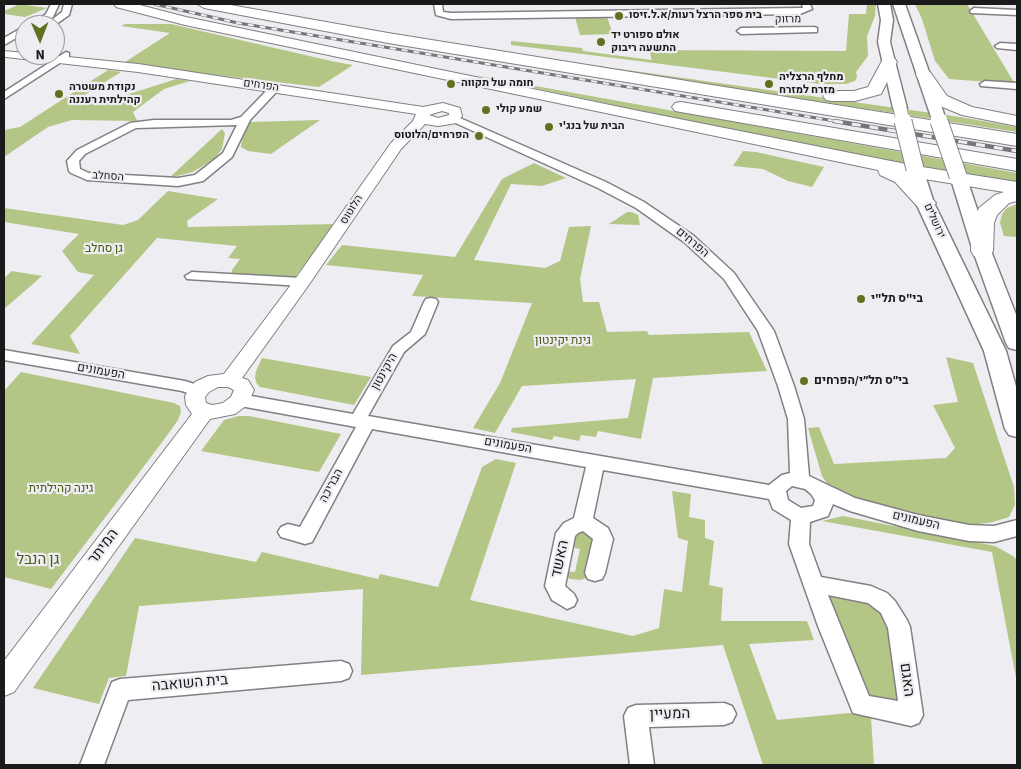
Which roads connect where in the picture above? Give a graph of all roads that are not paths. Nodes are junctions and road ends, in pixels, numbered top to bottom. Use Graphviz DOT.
graph roads {
  1 [pos="68,4"];
  2 [pos="121,4"];
  3 [pos="204,4"];
  4 [pos="438,4"];
  5 [pos="806,4"];
  6 [pos="884,4"];
  7 [pos="899,4"];
  8 [pos="1011,4"];
  9 [pos="974,11"];
  10 [pos="749,12"];
  11 [pos="1017,13"];
  12 [pos="63,15"];
  13 [pos="282,18"];
  14 [pos="814,30"];
  15 [pos="762,31"];
  16 [pos="741,32"];
  17 [pos="295,43"];
  18 [pos="1000,46"];
  19 [pos="1017,47"];
  20 [pos="65,58"];
  21 [pos="888,62"];
  22 [pos="49,65"];
  23 [pos="924,74"];
  24 [pos="985,84"];
  25 [pos="1017,86"];
  26 [pos="275,88"];
  27 [pos="4,96"];
  28 [pos="832,96"];
  29 [pos="900,107"];
  30 [pos="937,112"];
  31 [pos="424,114"];
  32 [pos="245,119"];
  33 [pos="448,120"];
  34 [pos="1017,122"];
  35 [pos="404,138"];
  36 [pos="1017,140"];
  37 [pos="840,157"];
  38 [pos="1017,165"];
  39 [pos="915,171"];
  40 [pos="959,178"];
  41 [pos="1017,188"];
  42 [pos="1017,196"];
  43 [pos="925,203"];
  44 [pos="982,251"];
  45 [pos="192,276"];
  46 [pos="302,282"];
  47 [pos="431,302"];
  48 [pos="1017,343"];
  49 [pos="4,355"];
  50 [pos="230,380"];
  51 [pos="240,400"];
  52 [pos="201,401"];
  53 [pos="362,421"];
  54 [pos="1017,429"];
  55 [pos="596,462"];
  56 [pos="800,480"];
  57 [pos="818,488"];
  58 [pos="776,493"];
  59 [pos="800,515"];
  60 [pos="583,522"];
  61 [pos="1017,528"];
  62 [pos="288,532"];
  63 [pos="595,573"];
  64 [pos="814,584"];
  65 [pos="567,600"];
  66 [pos="341,672"];
  67 [pos="4,683"];
  68 [pos="724,714"];
  69 [pos="92,765"];
  70 [pos="642,765"];
  1 -- 12 [label="street"];
  2 -- 17 [label="highway"];
  3 -- 13 [label="highway"];
  4 -- 10 [label="street"];
  5 -- 10 [label="street"];
  6 -- 21 [label="main road, ירושלים"];
  7 -- 23 [label="main road"];
  8 -- 11 [label="street"];
  9 -- 11 [label="street"];
  10 -- 15 [label="street, מרזוק"];
  13 -- 28 [label="highway"];
  13 -- 36 [label="highway"];
  14 -- 15 [label="street, מרזוק"];
  15 -- 16 [label="street, מרזוק"];
  17 -- 37 [label="highway"];
  17 -- 38 [label="highway"];
  18 -- 19 [label="street"];
  20 -- 26 [label="street, הפרחים"];
  21 -- 28 [label="highway"];
  21 -- 29 [label="main road, ירושלים"];
  22 -- 27 [label="street"];
  23 -- 30 [label="main road"];
  23 -- 34 [label="highway"];
  24 -- 25 [label="street"];
  26 -- 31 [label="street, הפרחים"];
  26 -- 32 [label="street, הסחלב"];
  28 -- 29 [label="highway"];
  29 -- 30 [label="highway"];
  29 -- 39 [label="main road, ירושלים, bridge"];
  30 -- 34 [label="highway"];
  30 -- 40 [label="main road, bridge"];
  31 -- 33 [label="street, הפרחים"];
  31 -- 35 [label="street, הלוטוס"];
  32 -- 32 [label="street, הסחלב"];
  33 -- 35 [label="street, הלוטוס"];
  33 -- 56 [label="street, הפרחים"];
  35 -- 46 [label="street, הלוטוס"];
  37 -- 39 [label="highway"];
  37 -- 43 [label="highway"];
  39 -- 40 [label="highway"];
  39 -- 43 [label="main road, ירושלים"];
  40 -- 41 [label="highway"];
  40 -- 44 [label="main road"];
  42 -- 44 [label="highway"];
  43 -- 54 [label="main road, ירושלים"];
  44 -- 48 [label="main road"];
  45 -- 46 [label="street"];
  46 -- 50 [label="street, הלוטוס"];
  47 -- 53 [label="street, היקינטון"];
  49 -- 52 [label="street, הפעמונים"];
  50 -- 51 [label="street"];
  50 -- 52 [label="street"];
  51 -- 52 [label="street"];
  51 -- 53 [label="street, הפעמונים"];
  52 -- 67 [label="street, המיתר"];
  53 -- 55 [label="street, הפעמונים"];
  53 -- 62 [label="street, הבריכה"];
  55 -- 58 [label="street, הפעמונים"];
  55 -- 60 [label="street"];
  56 -- 57 [label="street"];
  56 -- 58 [label="street"];
  57 -- 59 [label="street"];
  57 -- 61 [label="street, הפעמונים"];
  58 -- 59 [label="street"];
  59 -- 64 [label="street, האגם"];
  60 -- 63 [label="street"];
  60 -- 65 [label="street, האשד"];
  64 -- 64 [label="street, האגם"];
  66 -- 69 [label="street, בית השואבה"];
  68 -- 70 [label="street, המעיין"];
}
